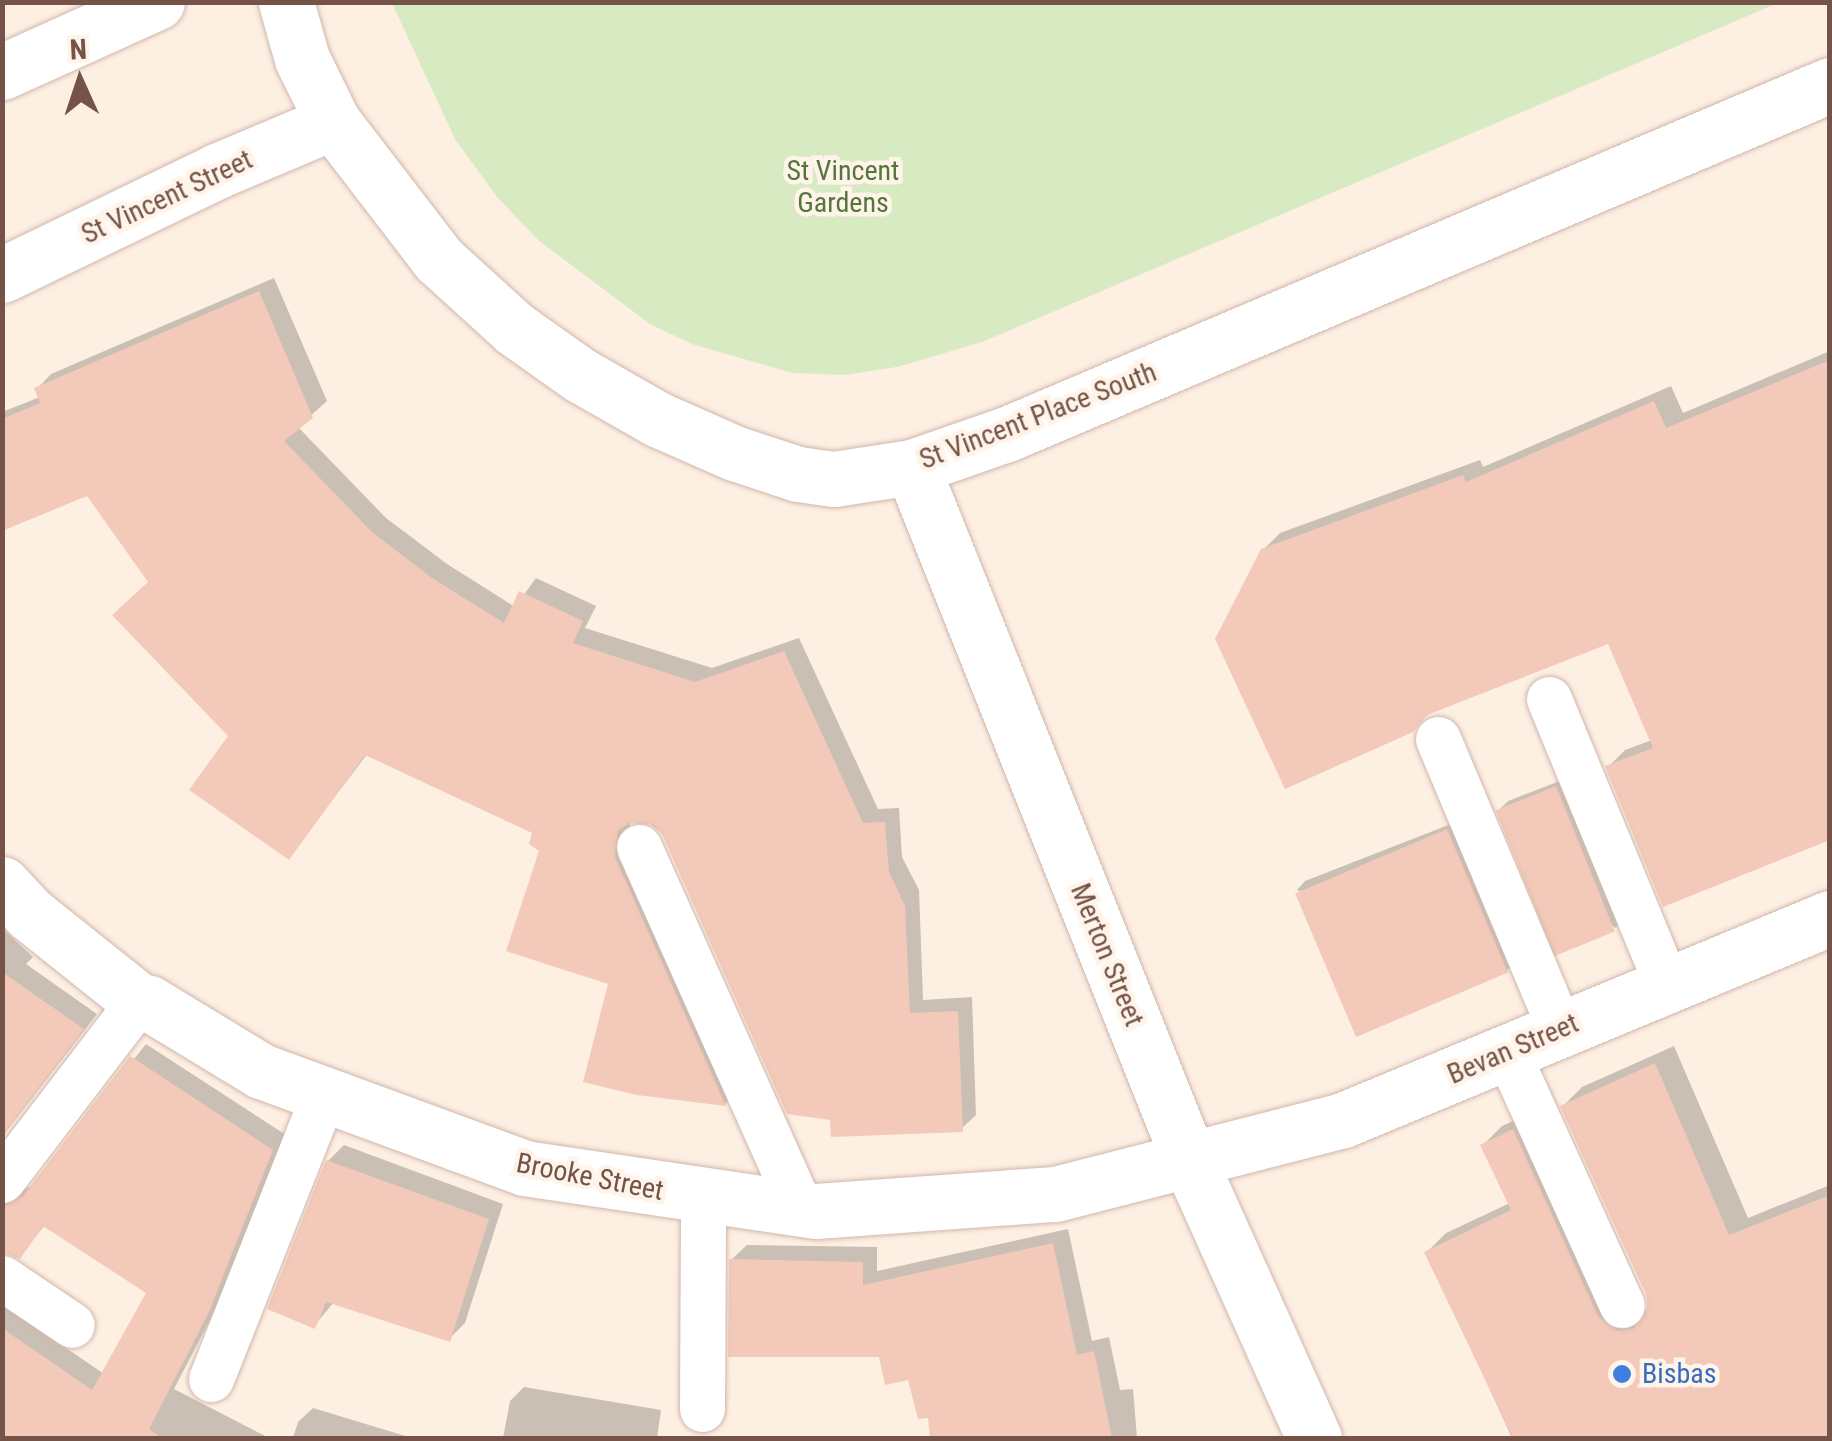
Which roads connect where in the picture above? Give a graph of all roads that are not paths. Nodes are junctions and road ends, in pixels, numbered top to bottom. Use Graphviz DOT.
graph roads {
  1 [pos="157,2"];
  2 [pos="286,2"];
  3 [pos="2,72"];
  4 [pos="1830,84"];
  5 [pos="333,122"];
  6 [pos="2,275"];
  7 [pos="912,467"];
  8 [pos="1549,699"];
  9 [pos="1438,739"];
  10 [pos="639,846"];
  11 [pos="2,884"];
  12 [pos="1830,918"];
  13 [pos="1667,985"];
  14 [pos="138,1001"];
  15 [pos="1560,1030"];
  16 [pos="1507,1052"];
  17 [pos="324,1094"];
  18 [pos="1190,1162"];
  19 [pos="2,1180"];
  20 [pos="703,1196"];
  21 [pos="801,1210"];
  22 [pos="2,1278"];
  23 [pos="1622,1305"];
  24 [pos="72,1325"];
  25 [pos="211,1379"];
  26 [pos="702,1409"];
  27 [pos="1314,1438"];
  1 -- 3 [label="street"];
  2 -- 5 [label="street, St Vincent Place South"];
  4 -- 7 [label="street, St Vincent Place South"];
  5 -- 6 [label="street, St Vincent Street"];
  5 -- 7 [label="street, St Vincent Place South"];
  7 -- 18 [label="street, Merton Street"];
  8 -- 13 [label="lane"];
  9 -- 15 [label="lane"];
  10 -- 21 [label="lane"];
  11 -- 14 [label="street, Brooke Street"];
  12 -- 13 [label="street, Bevan Street"];
  13 -- 15 [label="street, Bevan Street"];
  14 -- 17 [label="street, Brooke Street"];
  14 -- 19 [label="lane"];
  15 -- 16 [label="street, Bevan Street"];
  16 -- 18 [label="street, Bevan Street"];
  16 -- 23 [label="lane"];
  17 -- 20 [label="street, Brooke Street"];
  17 -- 25 [label="lane"];
  18 -- 21 [label="street, Brooke Street"];
  18 -- 27 [label="street, Merton Street"];
  20 -- 21 [label="street, Brooke Street"];
  20 -- 26 [label="lane"];
  22 -- 24 [label="lane"];
}
